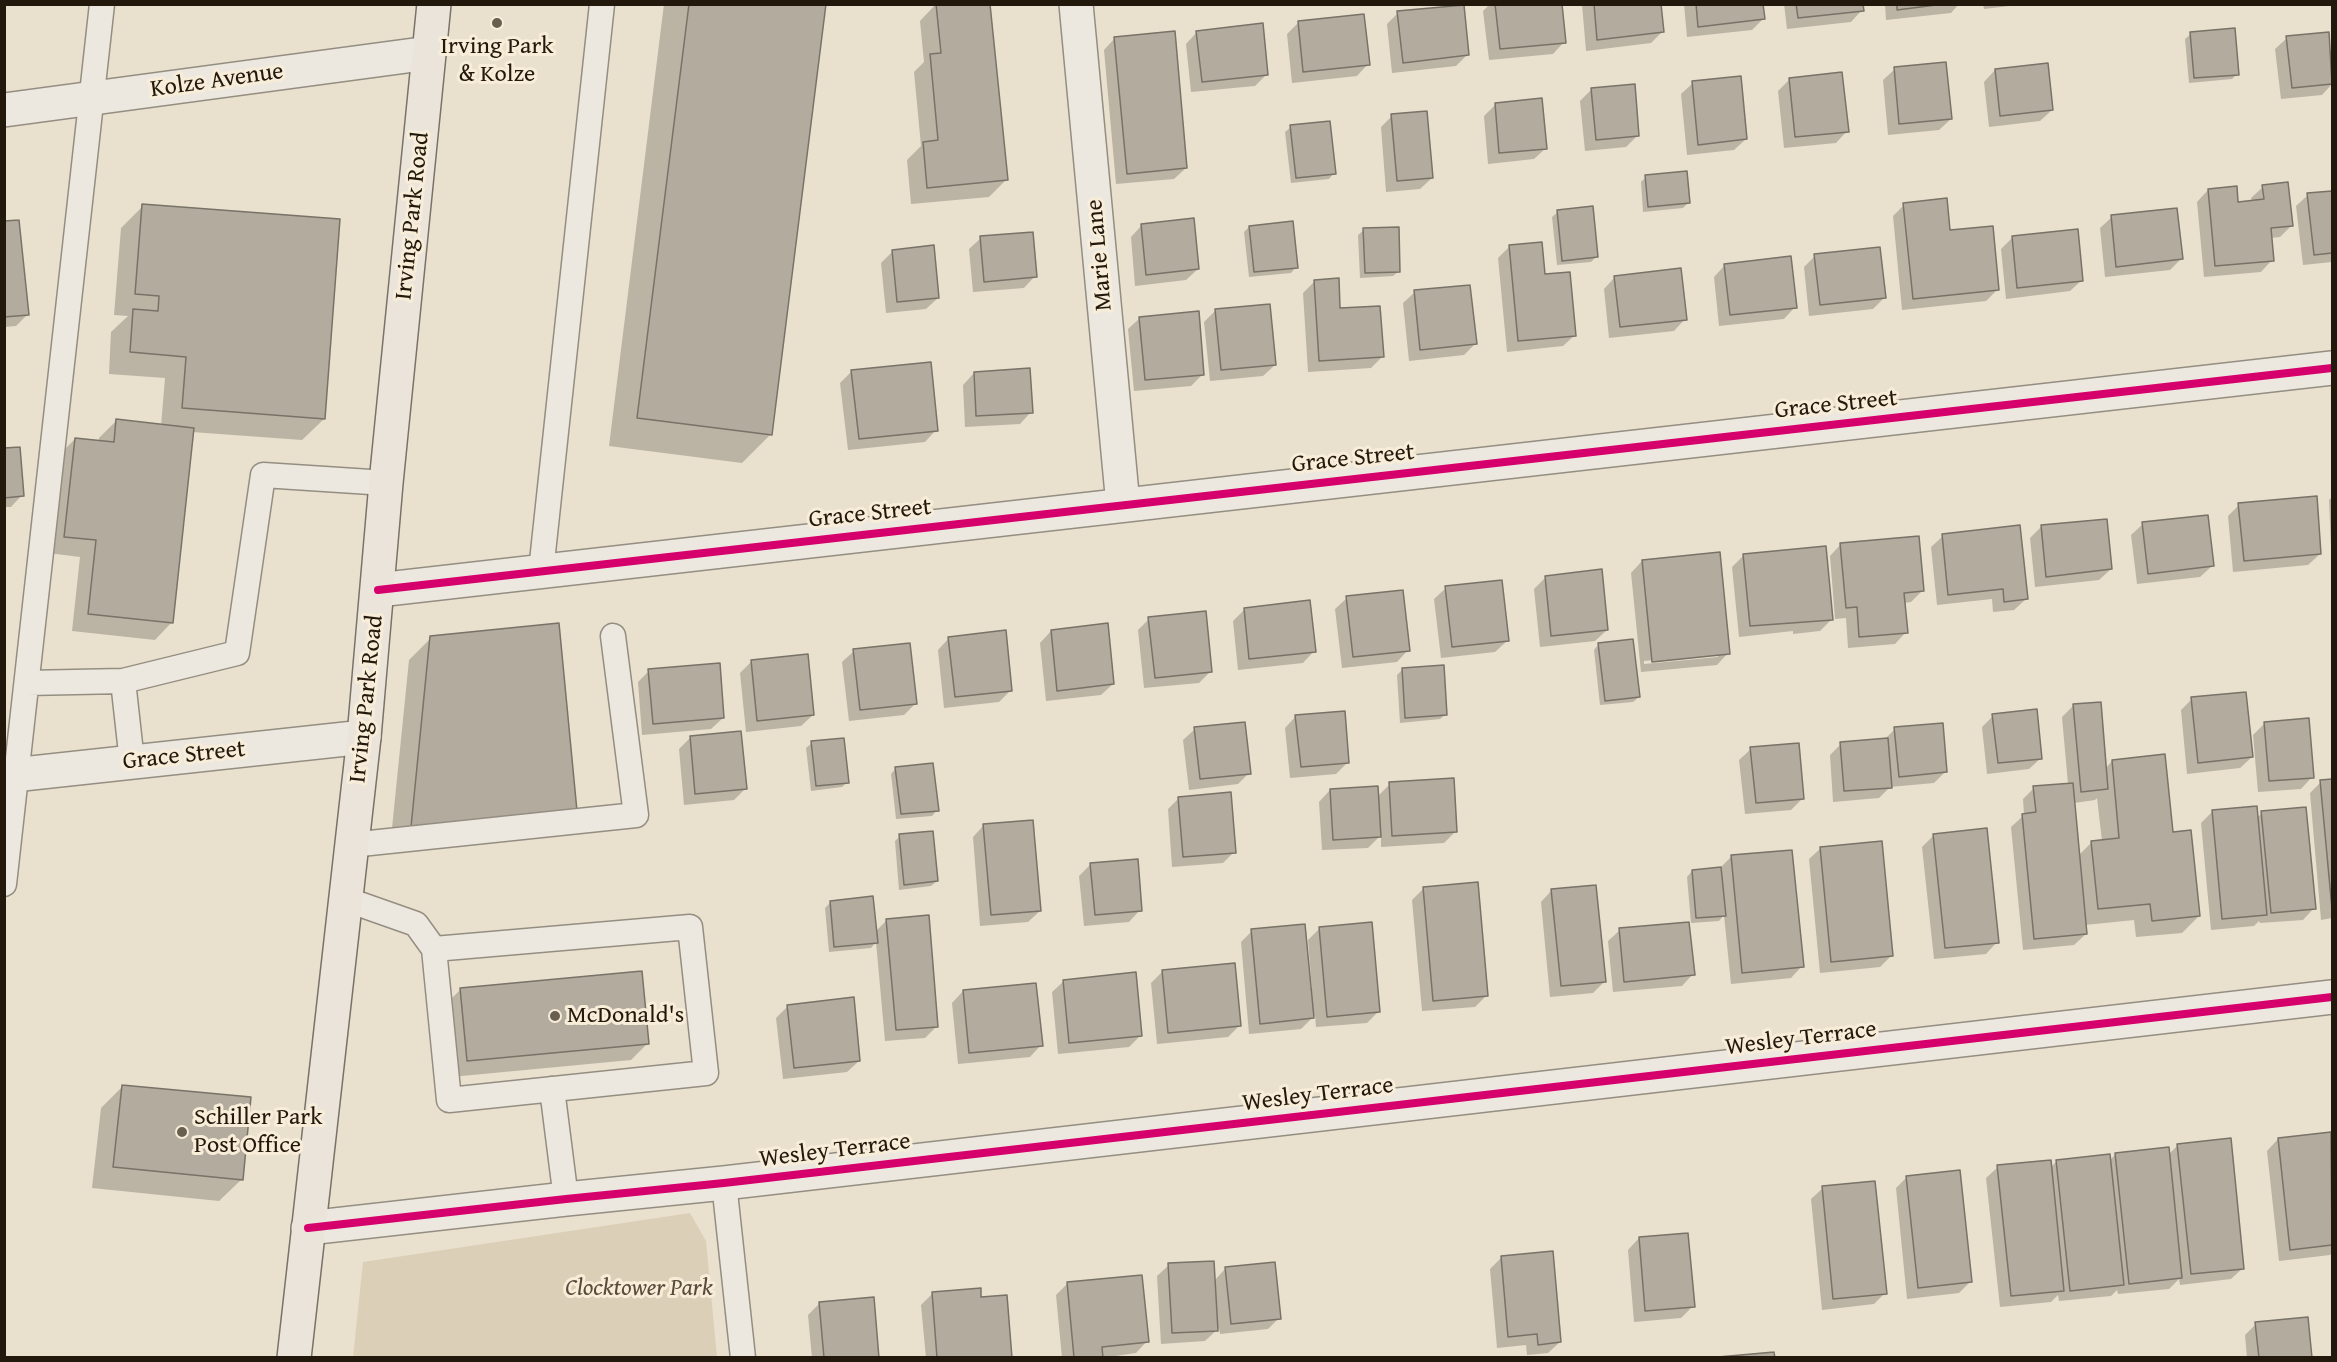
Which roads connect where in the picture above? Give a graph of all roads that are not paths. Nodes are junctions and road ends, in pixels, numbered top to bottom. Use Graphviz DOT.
graph roads {
  1 [pos="102,4"];
  2 [pos="434,4"];
  3 [pos="602,4"];
  4 [pos="1076,4"];
  5 [pos="429,53"];
  6 [pos="92,98"];
  7 [pos="4,110"];
  8 [pos="2332,368"];
  9 [pos="386,483"];
  10 [pos="1123,505"];
  11 [pos="541,572"];
  12 [pos="378,590"];
  13 [pos="613,636"];
  14 [pos="123,681"];
  15 [pos="27,683"];
  16 [pos="364,737"];
  17 [pos="132,762"];
  18 [pos="10,775"];
  19 [pos="351,845"];
  20 [pos="4,884"];
  21 [pos="345,899"];
  22 [pos="434,949"];
  23 [pos="2332,998"];
  24 [pos="552,1089"];
  25 [pos="724,1183"];
  26 [pos="566,1198"];
  27 [pos="308,1228"];
  28 [pos="294,1358"];
  29 [pos="743,1358"];
  1 -- 6 [label="lane"];
  2 -- 5 [label="main road, Irving Park Road"];
  3 -- 11 [label="lane"];
  4 -- 10 [label="street, Marie Lane"];
  5 -- 6 [label="street, Kolze Avenue"];
  5 -- 9 [label="main road, Irving Park Road"];
  6 -- 7 [label="street, Kolze Avenue"];
  6 -- 15 [label="lane"];
  8 -- 10 [label="street, Grace Street"];
  9 -- 12 [label="main road, Irving Park Road"];
  9 -- 14 [label="lane"];
  10 -- 11 [label="street, Grace Street"];
  11 -- 12 [label="street, Grace Street"];
  12 -- 16 [label="main road, Irving Park Road"];
  13 -- 19 [label="lane"];
  14 -- 15 [label="lane"];
  14 -- 17 [label="lane"];
  15 -- 18 [label="lane"];
  16 -- 17 [label="street, Grace Street"];
  16 -- 19 [label="main road, Irving Park Road"];
  17 -- 18 [label="street, Grace Street"];
  18 -- 20 [label="lane"];
  19 -- 21 [label="main road, Irving Park Road"];
  21 -- 22 [label="lane"];
  21 -- 27 [label="main road, Irving Park Road"];
  22 -- 24 [label="lane"];
  22 -- 24 [label="lane"];
  23 -- 25 [label="street, Wesley Terrace"];
  24 -- 26 [label="lane"];
  25 -- 26 [label="street, Wesley Terrace"];
  25 -- 29 [label="lane"];
  26 -- 27 [label="street, Wesley Terrace"];
  27 -- 28 [label="main road, Irving Park Road"];
}
